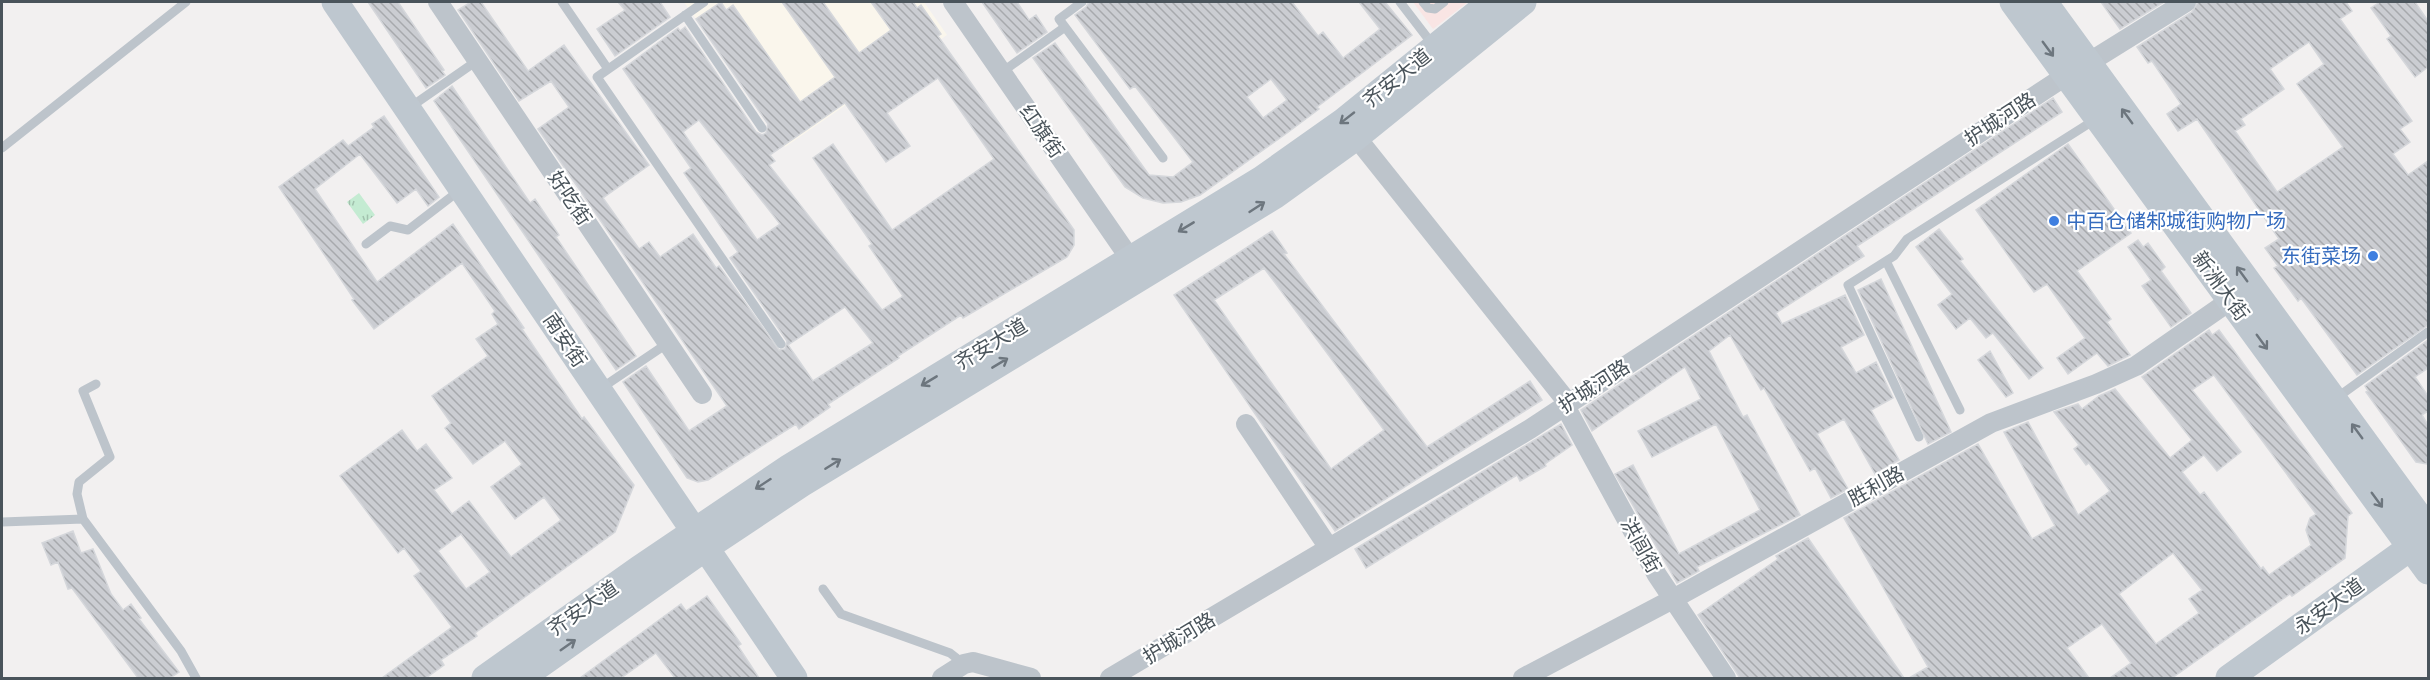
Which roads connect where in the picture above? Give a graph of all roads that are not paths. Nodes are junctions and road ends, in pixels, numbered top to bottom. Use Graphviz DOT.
graph roads {
  1 [pos="186,2"];
  2 [pos="335,2"];
  3 [pos="438,2"];
  4 [pos="562,2"];
  5 [pos="704,2"];
  6 [pos="953,2"];
  7 [pos="1082,2"];
  8 [pos="1400,2"];
  9 [pos="1423,2"];
  10 [pos="1444,2"];
  11 [pos="1491,2"];
  12 [pos="1523,2"];
  13 [pos="2013,2"];
  14 [pos="2044,2"];
  15 [pos="2186,2"];
  16 [pos="685,15"];
  17 [pos="1065,27"];
  18 [pos="1441,56"];
  19 [pos="478,60"];
  20 [pos="608,69"];
  21 [pos="2078,69"];
  22 [pos="1002,72"];
  23 [pos="408,109"];
  24 [pos="2098,118"];
  25 [pos="762,128"];
  26 [pos="1356,137"];
  27 [pos="2,147"];
  28 [pos="1163,158"];
  29 [pos="462,189"];
  30 [pos="366,244"];
  31 [pos="1131,260"];
  32 [pos="1886,261"];
  33 [pos="2231,300"];
  34 [pos="2428,332"];
  35 [pos="668,343"];
  36 [pos="781,344"];
  37 [pos="96,384"];
  38 [pos="599,390"];
  39 [pos="702,394"];
  40 [pos="2334,400"];
  41 [pos="1567,405"];
  42 [pos="1960,411"];
  43 [pos="1246,424"];
  44 [pos="1919,437"];
  45 [pos="82,519"];
  46 [pos="2,522"];
  47 [pos="2423,537"];
  48 [pos="700,539"];
  49 [pos="1329,548"];
  50 [pos="2428,571"];
  51 [pos="823,590"];
  52 [pos="1673,599"];
  53 [pos="964,664"];
  54 [pos="196,678"];
  55 [pos="485,678"];
  56 [pos="521,678"];
  57 [pos="794,678"];
  58 [pos="942,678"];
  59 [pos="1031,678"];
  60 [pos="1110,678"];
  61 [pos="1522,678"];
  62 [pos="1726,678"];
  63 [pos="2229,678"];
  1 -- 27 [label="lane"];
  2 -- 23 [label="main road, 南安街"];
  3 -- 19 [label="street, 好吃街"];
  4 -- 20 [label="lane"];
  5 -- 16 [label="lane"];
  6 -- 22 [label="street, 红旗街"];
  7 -- 17 [label="lane"];
  8 -- 18 [label="lane"];
  9 -- 10 [label="lane"];
  11 -- 18 [label="main road, 齐安大道"];
  12 -- 18 [label="main road, 齐安大道"];
  13 -- 21 [label="main road, 新洲大街, one-way"];
  14 -- 21 [label="main road, 新洲大街"];
  15 -- 21 [label="street, 护城河路"];
  16 -- 20 [label="lane"];
  16 -- 25 [label="lane"];
  17 -- 22 [label="lane"];
  17 -- 28 [label="lane"];
  18 -- 26 [label="main road, 齐安大道"];
  18 -- 31 [label="main road, 齐安大道, one-way"];
  19 -- 23 [label="lane"];
  19 -- 35 [label="street, 好吃街"];
  20 -- 36 [label="lane"];
  21 -- 24 [label="main road, 新洲大街"];
  40 -- 21 [label="main road, 新洲大街, one-way"];
  21 -- 41 [label="street, 护城河路"];
  22 -- 31 [label="street, 红旗街"];
  23 -- 29 [label="main road, 南安街"];
  24 -- 32 [label="lane"];
  24 -- 33 [label="main road, 新洲大街"];
  26 -- 41 [label="street, 洪闾街"];
  48 -- 26 [label="main road, 齐安大道, one-way"];
  29 -- 30 [label="lane"];
  29 -- 38 [label="main road, 南安街"];
  31 -- 48 [label="main road, 齐安大道, one-way"];
  32 -- 42 [label="lane"];
  32 -- 44 [label="lane"];
  33 -- 47 [label="main road, 新洲大街, one-way"];
  33 -- 52 [label="street, 胜利路"];
  34 -- 40 [label="lane"];
  35 -- 38 [label="lane"];
  35 -- 39 [label="street, 好吃街"];
  37 -- 45 [label="lane"];
  38 -- 48 [label="main road, 南安街"];
  47 -- 40 [label="main road, 新洲大街, one-way"];
  41 -- 49 [label="street, 护城河路"];
  41 -- 52 [label="street, 洪闾街"];
  43 -- 49 [label="street"];
  45 -- 46 [label="lane"];
  45 -- 54 [label="lane"];
  47 -- 50 [label="main road, 新洲大街"];
  47 -- 63 [label="main road, 永安大道"];
  48 -- 55 [label="main road, 齐安大道"];
  56 -- 48 [label="main road, 齐安大道, one-way"];
  48 -- 57 [label="main road, 南安街"];
  49 -- 60 [label="street, 护城河路"];
  51 -- 53 [label="lane"];
  52 -- 61 [label="street, 胜利路"];
  52 -- 62 [label="street, 洪闾街"];
  53 -- 58 [label="street"];
  53 -- 59 [label="street"];
}
